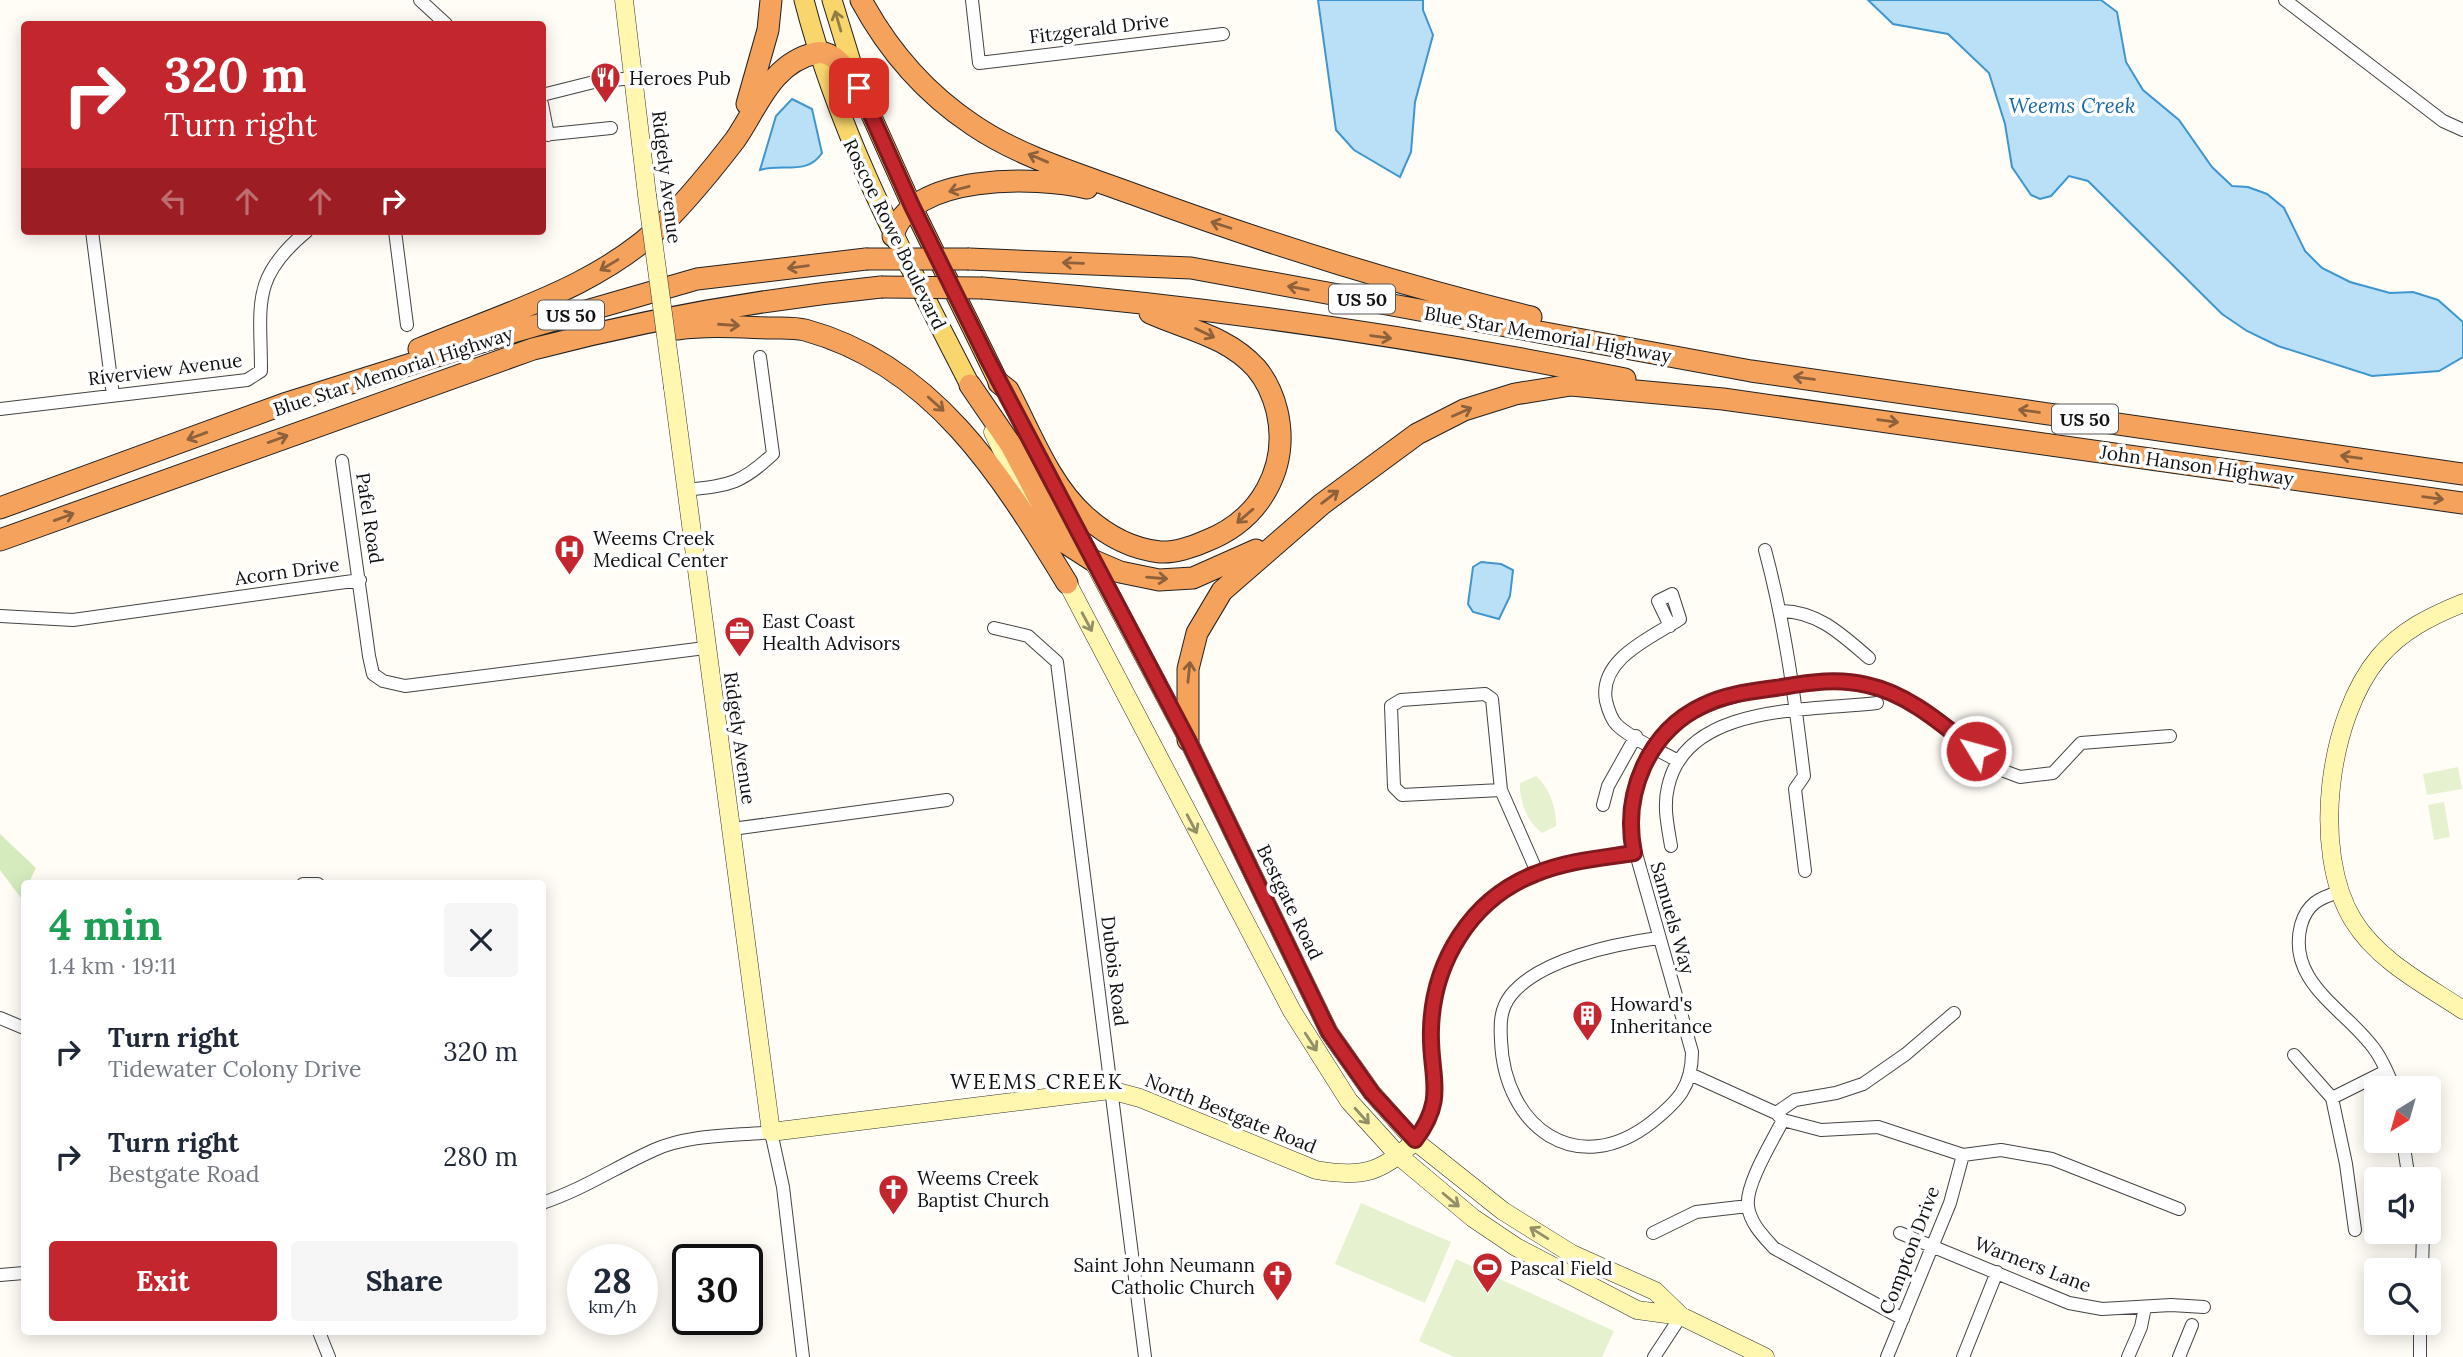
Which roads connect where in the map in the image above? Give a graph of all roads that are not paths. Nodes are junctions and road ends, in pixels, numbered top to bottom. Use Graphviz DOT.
graph roads {
  1 [pos="420,0"];
  2 [pos="624,0"];
  3 [pos="771,0"];
  4 [pos="804,0"];
  5 [pos="832,0"];
  6 [pos="861,0"];
  7 [pos="972,0"];
  8 [pos="2288,1"];
  9 [pos="443,21"];
  10 [pos="1223,34"];
  11 [pos="817,53"];
  12 [pos="634,78"];
  13 [pos="859,88"];
  14 [pos="546,94"];
  15 [pos="611,128"];
  16 [pos="2463,131"];
  17 [pos="546,135"];
  18 [pos="737,136"];
  19 [pos="912,206"];
  20 [pos="1194,216"];
  21 [pos="93,235"];
  22 [pos="303,235"];
  23 [pos="396,235"];
  24 [pos="893,236"];
  25 [pos="1119,299"];
  26 [pos="407,326"];
  27 [pos="760,357"];
  28 [pos="1751,371"];
  29 [pos="999,383"];
  30 [pos="970,385"];
  31 [pos="113,395"];
  32 [pos="1723,399"];
  33 [pos="284,404"];
  34 [pos="0,409"];
  35 [pos="307,428"];
  36 [pos="342,461"];
  37 [pos="2463,474"];
  38 [pos="686,490"];
  39 [pos="2463,503"];
  40 [pos="0,508"];
  41 [pos="0,540"];
  42 [pos="1277,540"];
  43 [pos="1765,550"];
  44 [pos="1092,560"];
  45 [pos="360,580"];
  46 [pos="1067,583"];
  47 [pos="2463,603"];
  48 [pos="1782,611"];
  49 [pos="0,616"];
  50 [pos="1670,626"];
  51 [pos="995,628"];
  52 [pos="705,648"];
  53 [pos="1869,658"];
  54 [pos="1791,685"];
  55 [pos="1877,703"];
  56 [pos="1797,712"];
  57 [pos="1636,736"];
  58 [pos="2170,736"];
  59 [pos="1188,740"];
  60 [pos="1655,747"];
  61 [pos="1678,761"];
  62 [pos="1502,790"];
  63 [pos="947,800"];
  64 [pos="1603,806"];
  65 [pos="732,829"];
  66 [pos="1671,846"];
  67 [pos="1634,853"];
  68 [pos="1805,871"];
  69 [pos="1537,873"];
  70 [pos="2339,892"];
  71 [pos="1658,938"];
  72 [pos="2463,1010"];
  73 [pos="1954,1013"];
  74 [pos="0,1018"];
  75 [pos="21,1027"];
  76 [pos="2294,1055"];
  77 [pos="2386,1071"];
  78 [pos="1692,1075"];
  79 [pos="2389,1076"];
  80 [pos="1110,1090"];
  81 [pos="2332,1098"];
  82 [pos="1780,1116"];
  83 [pos="771,1132"];
  84 [pos="1415,1140"];
  85 [pos="1963,1155"];
  86 [pos="1399,1156"];
  87 [pos="546,1201"];
  88 [pos="1748,1206"];
  89 [pos="2179,1209"];
  90 [pos="2355,1230"];
  91 [pos="1653,1233"];
  92 [pos="1899,1233"];
  93 [pos="1934,1245"];
  94 [pos="1997,1272"];
  95 [pos="21,1273"];
  96 [pos="0,1275"];
  97 [pos="2145,1307"];
  98 [pos="2204,1307"];
  99 [pos="1681,1316"];
  100 [pos="1903,1319"];
  101 [pos="2192,1325"];
  102 [pos="320,1335"];
  103 [pos="2420,1335"];
  104 [pos="329,1357"];
  105 [pos="803,1357"];
  106 [pos="1145,1357"];
  107 [pos="1654,1357"];
  108 [pos="1765,1357"];
  109 [pos="1887,1357"];
  110 [pos="1963,1357"];
  111 [pos="2128,1357"];
  112 [pos="2179,1357"];
  113 [pos="2420,1357"];
  1 -- 9 [label="street"];
  2 -- 12 [label="main road, Ridgely Avenue"];
  3 -- 18 [label="highway"];
  4 -- 11 [label="main road, Roscoe Rowe Boulevard"];
  13 -- 5 [label="main road, Roscoe Rowe Boulevard, one-way"];
  20 -- 6 [label="highway, one-way"];
  7 -- 10 [label="street, Fitzgerald Drive"];
  8 -- 16 [label="street"];
  11 -- 13 [label="highway"];
  11 -- 18 [label="highway"];
  11 -- 24 [label="main road, Roscoe Rowe Boulevard"];
  12 -- 14 [label="street"];
  12 -- 38 [label="main road, Ridgely Avenue, bridge"];
  13 -- 19 [label="main road, Roscoe Rowe Boulevard"];
  15 -- 17 [label="street"];
  18 -- 33 [label="highway, one-way"];
  20 -- 19 [label="highway, one-way"];
  19 -- 24 [label="highway"];
  19 -- 29 [label="main road, Roscoe Rowe Boulevard"];
  28 -- 20 [label="highway, one-way"];
  21 -- 31 [label="street"];
  22 -- 31 [label="street, Riverview Avenue"];
  23 -- 26 [label="street"];
  24 -- 30 [label="main road, Roscoe Rowe Boulevard"];
  25 -- 29 [label="highway, one-way"];
  25 -- 32 [label="highway, Blue Star Memorial Highway / US 50, one-way"];
  25 -- 35 [label="highway, Blue Star Memorial Highway / US 50, bridge"];
  27 -- 38 [label="street"];
  28 -- 33 [label="highway, Blue Star Memorial Highway / US 50, one-way, bridge"];
  37 -- 28 [label="highway, John Hanson Highway / US 50, one-way"];
  29 -- 44 [label="main road, Bestgate Road"];
  30 -- 44 [label="highway"];
  30 -- 46 [label="main road, Bestgate Road"];
  31 -- 34 [label="street, Riverview Avenue"];
  32 -- 39 [label="highway, John Hanson Highway / US 50, one-way"];
  42 -- 32 [label="highway, one-way"];
  33 -- 40 [label="highway, Blue Star Memorial Highway / US 50, one-way"];
  41 -- 35 [label="highway, Blue Star Memorial Highway / US 50, one-way"];
  35 -- 46 [label="highway, one-way"];
  36 -- 45 [label="street, Pafel Road"];
  38 -- 52 [label="main road, Ridgely Avenue"];
  44 -- 42 [label="highway, one-way"];
  59 -- 42 [label="highway, one-way"];
  43 -- 48 [label="street"];
  44 -- 59 [label="main road, Bestgate Road"];
  45 -- 49 [label="street, Acorn Drive"];
  45 -- 52 [label="street, Acorn Drive"];
  46 -- 86 [label="main road, Bestgate Road, one-way"];
  47 -- 70 [label="main road"];
  48 -- 53 [label="street"];
  48 -- 54 [label="street"];
  50 -- 57 [label="street"];
  51 -- 80 [label="street, Dubois Road"];
  52 -- 65 [label="main road, Ridgely Avenue"];
  54 -- 56 [label="street"];
  54 -- 58 [label="street, Samuels Way"];
  54 -- 60 [label="street, Samuels Way"];
  55 -- 56 [label="street"];
  56 -- 61 [label="street"];
  56 -- 68 [label="street"];
  57 -- 60 [label="street"];
  57 -- 64 [label="street"];
  59 -- 84 [label="main road, Bestgate Road"];
  60 -- 61 [label="street"];
  60 -- 67 [label="street, Samuels Way"];
  61 -- 66 [label="street"];
  62 -- 62 [label="street"];
  62 -- 69 [label="street"];
  63 -- 65 [label="street"];
  65 -- 83 [label="main road, Ridgely Avenue"];
  67 -- 69 [label="street"];
  67 -- 71 [label="street, Samuels Way"];
  69 -- 84 [label="street"];
  70 -- 72 [label="main road"];
  70 -- 77 [label="street"];
  71 -- 78 [label="street, Samuels Way"];
  71 -- 78 [label="street"];
  73 -- 82 [label="street"];
  74 -- 75 [label="street"];
  76 -- 81 [label="street"];
  77 -- 79 [label="street"];
  77 -- 81 [label="street"];
  78 -- 82 [label="street"];
  80 -- 83 [label="main road, North Bestgate Road"];
  80 -- 86 [label="main road, North Bestgate Road"];
  80 -- 106 [label="street, Dubois Road"];
  81 -- 90 [label="street"];
  82 -- 85 [label="street"];
  82 -- 88 [label="street"];
  83 -- 87 [label="street"];
  83 -- 105 [label="street, Ridgely Avenue"];
  84 -- 86 [label="main road, North Bestgate Road"];
  99 -- 84 [label="main road, Bestgate Road, one-way"];
  85 -- 89 [label="street"];
  85 -- 93 [label="street, Compton Drive"];
  86 -- 99 [label="main road, Bestgate Road, one-way"];
  88 -- 91 [label="street"];
  88 -- 100 [label="street"];
  92 -- 93 [label="street, Warners Lane"];
  93 -- 94 [label="street, Warners Lane"];
  93 -- 100 [label="street, Compton Drive"];
  94 -- 97 [label="street, Warners Lane"];
  94 -- 110 [label="street"];
  95 -- 96 [label="street"];
  97 -- 98 [label="street, Warners Lane"];
  97 -- 111 [label="street"];
  99 -- 107 [label="street"];
  99 -- 108 [label="main road, Bestgate Road"];
  100 -- 109 [label="street, Compton Drive"];
  101 -- 112 [label="street"];
  102 -- 104 [label="street"];
  103 -- 113 [label="street"];
}
